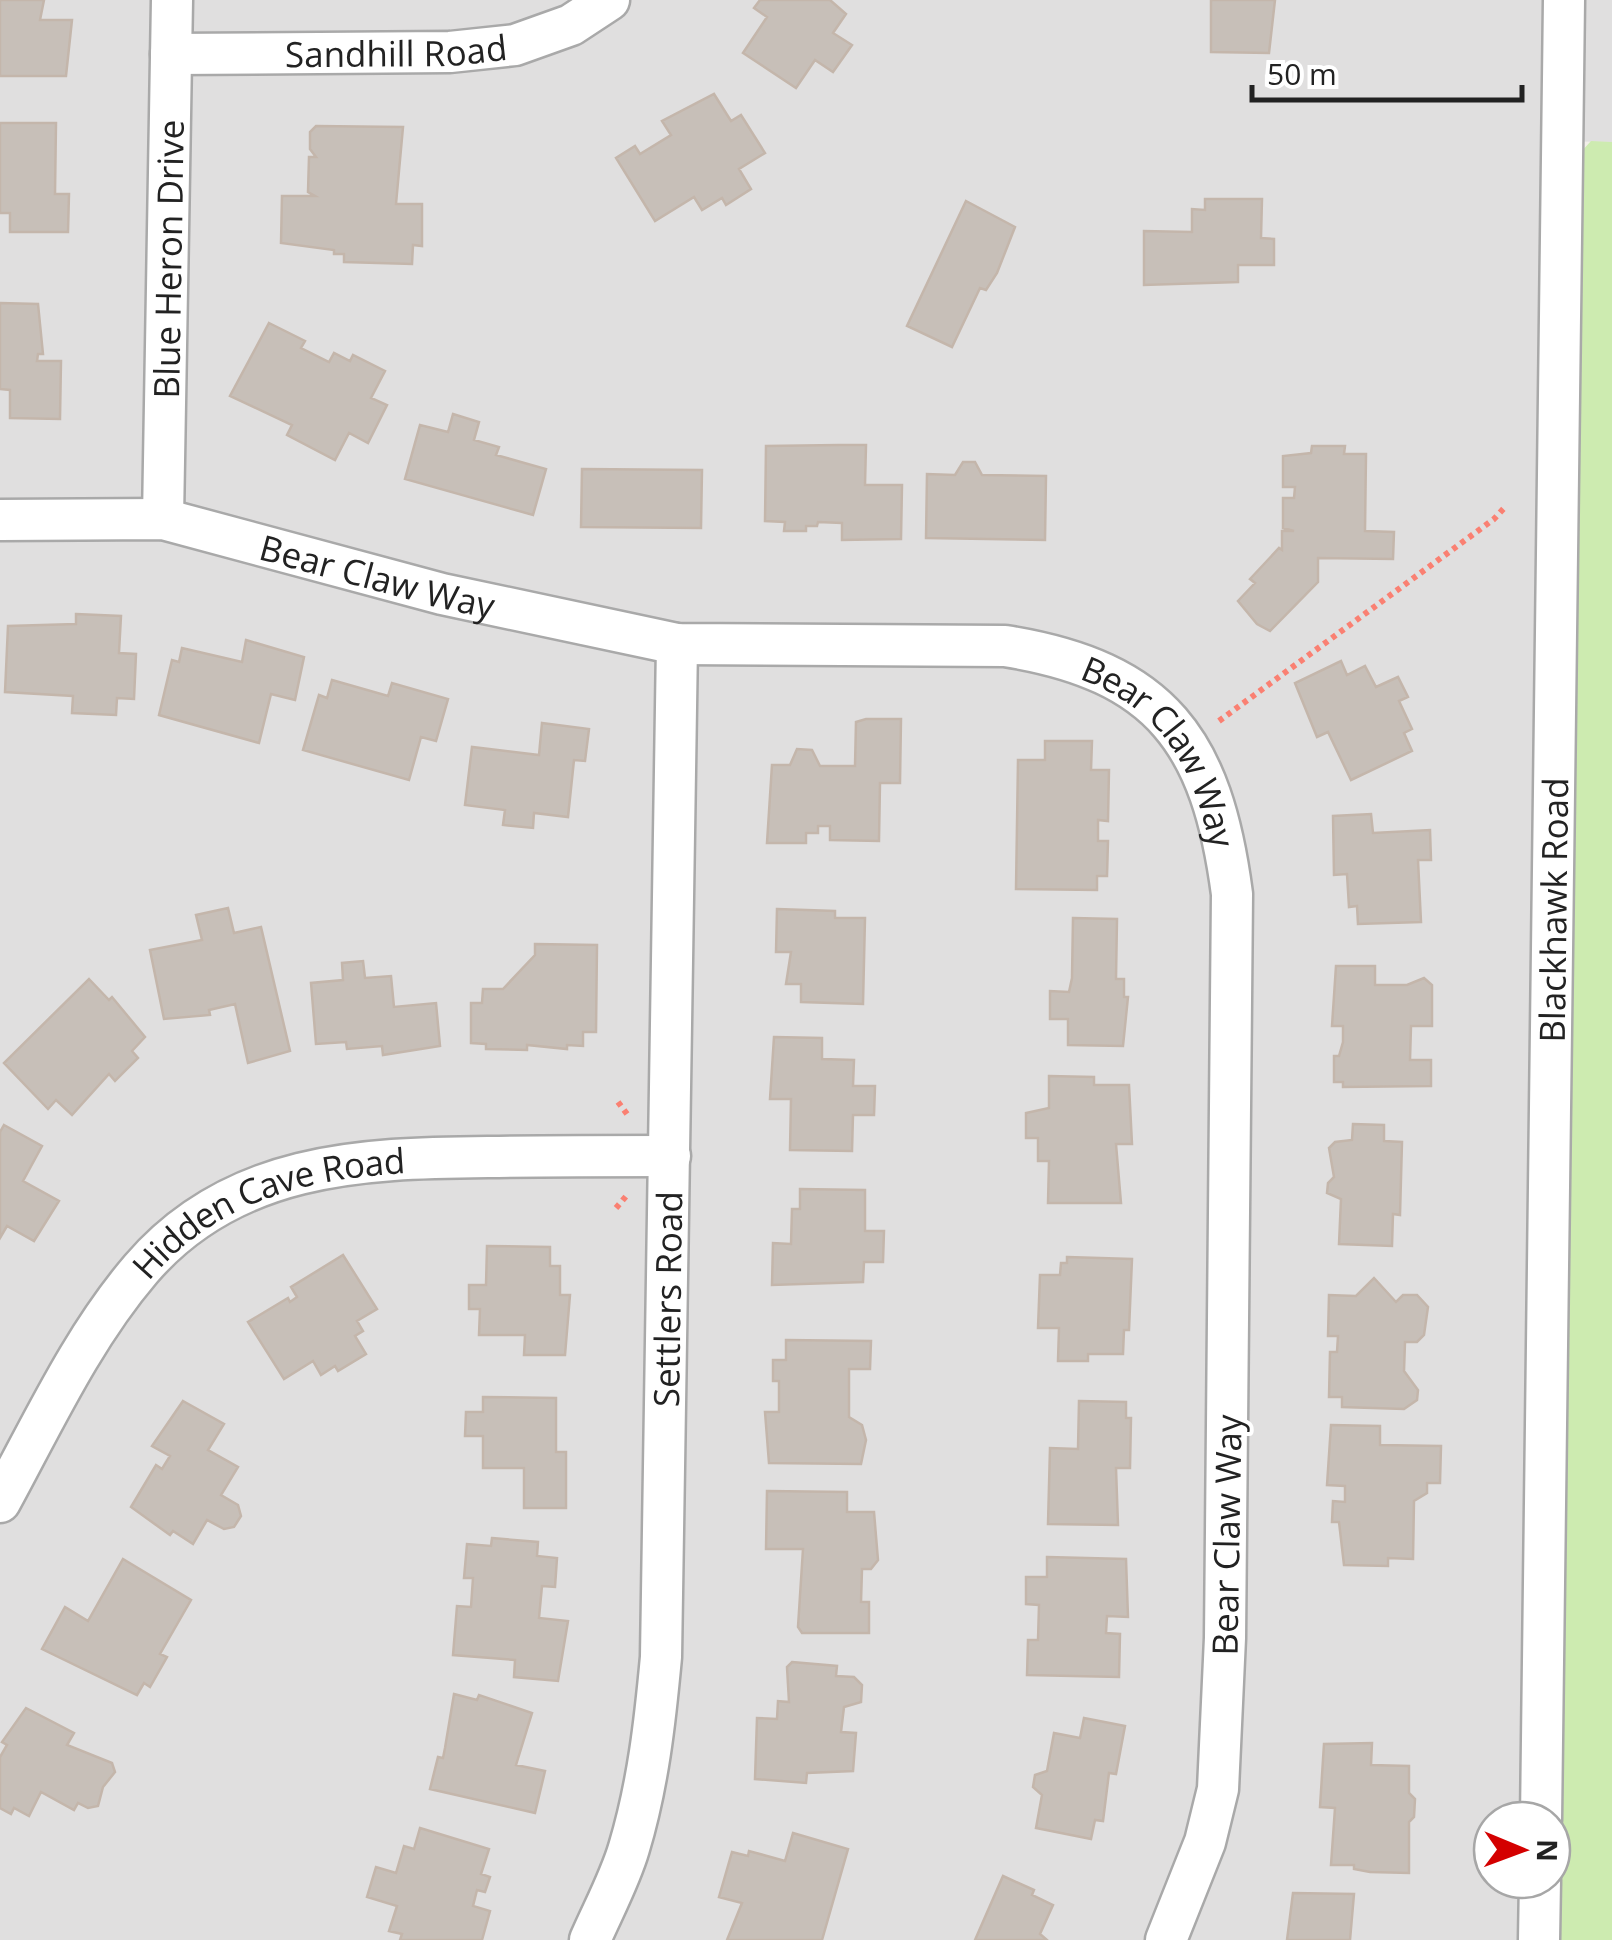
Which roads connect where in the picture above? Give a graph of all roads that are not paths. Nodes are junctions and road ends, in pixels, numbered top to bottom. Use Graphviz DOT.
graph roads {
  1 [pos="172,0"];
  2 [pos="609,0"];
  3 [pos="1564,0"];
  4 [pos="171,54"];
  5 [pos="163,519"];
  6 [pos="0,520"];
  7 [pos="676,644"];
  8 [pos="670,1156"];
  9 [pos="0,1502"];
  10 [pos="1541,1800"];
  11 [pos="1540,1900"];
  12 [pos="590,1940"];
  13 [pos="1166,1940"];
  14 [pos="1539,1940"];
  1 -- 4 [label="street, Blue Heron Drive"];
  2 -- 4 [label="street, Sandhill Road"];
  3 -- 10 [label="street, Blackhawk Road"];
  4 -- 5 [label="street, Blue Heron Drive"];
  5 -- 6 [label="street, Bear Claw Way"];
  5 -- 7 [label="street, Bear Claw Way"];
  7 -- 8 [label="street, Settlers Road"];
  7 -- 13 [label="street, Bear Claw Way"];
  8 -- 9 [label="street, Hidden Cave Road"];
  8 -- 12 [label="street, Settlers Road"];
  11 -- 14 [label="street"];
}
